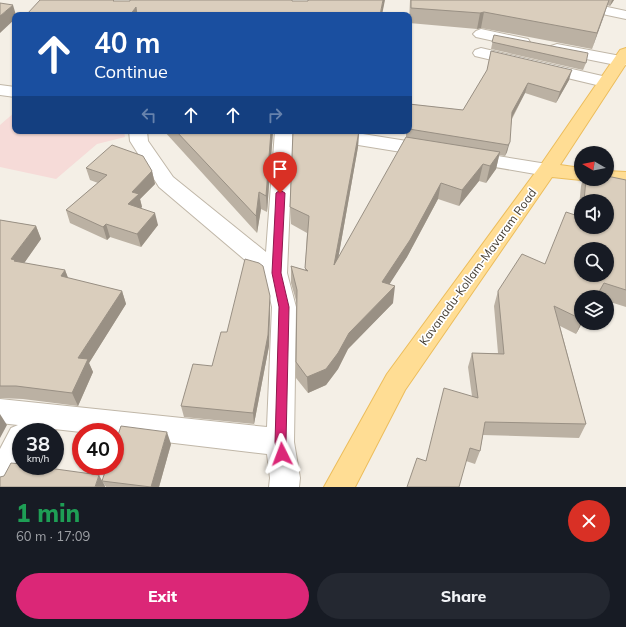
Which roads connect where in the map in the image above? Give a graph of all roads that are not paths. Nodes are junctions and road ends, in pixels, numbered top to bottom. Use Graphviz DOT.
graph roads {
  1 [pos="555,0"];
  2 [pos="626,15"];
  3 [pos="481,34"];
  4 [pos="481,53"];
  5 [pos="624,57"];
  6 [pos="605,82"];
  7 [pos="0,90"];
  8 [pos="12,92"];
  9 [pos="138,134"];
  10 [pos="284,134"];
  11 [pos="326,134"];
  12 [pos="547,170"];
  13 [pos="574,173"];
  14 [pos="614,178"];
  15 [pos="626,180"];
  16 [pos="276,273"];
  17 [pos="0,411"];
  18 [pos="18,423"];
  19 [pos="64,430"];
  20 [pos="280,442"];
  21 [pos="12,455"];
  22 [pos="0,479"];
  23 [pos="284,487"];
  24 [pos="339,487"];
  1 -- 2 [label="street"];
  3 -- 5 [label="street"];
  4 -- 6 [label="street"];
  5 -- 6 [label="main road, Kavanadu-Kollam-Mavaram Road"];
  6 -- 12 [label="main road, Kavanadu-Kollam-Mavaram Road"];
  7 -- 8 [label="street"];
  9 -- 16 [label="street"];
  10 -- 16 [label="street"];
  11 -- 12 [label="street"];
  12 -- 13 [label="main road"];
  12 -- 24 [label="main road, Kavanadu-Kollam-Mavaram Road"];
  14 -- 15 [label="main road"];
  16 -- 20 [label="street"];
  17 -- 18 [label="street"];
  19 -- 20 [label="street"];
  20 -- 23 [label="street"];
  21 -- 22 [label="street"];
}
